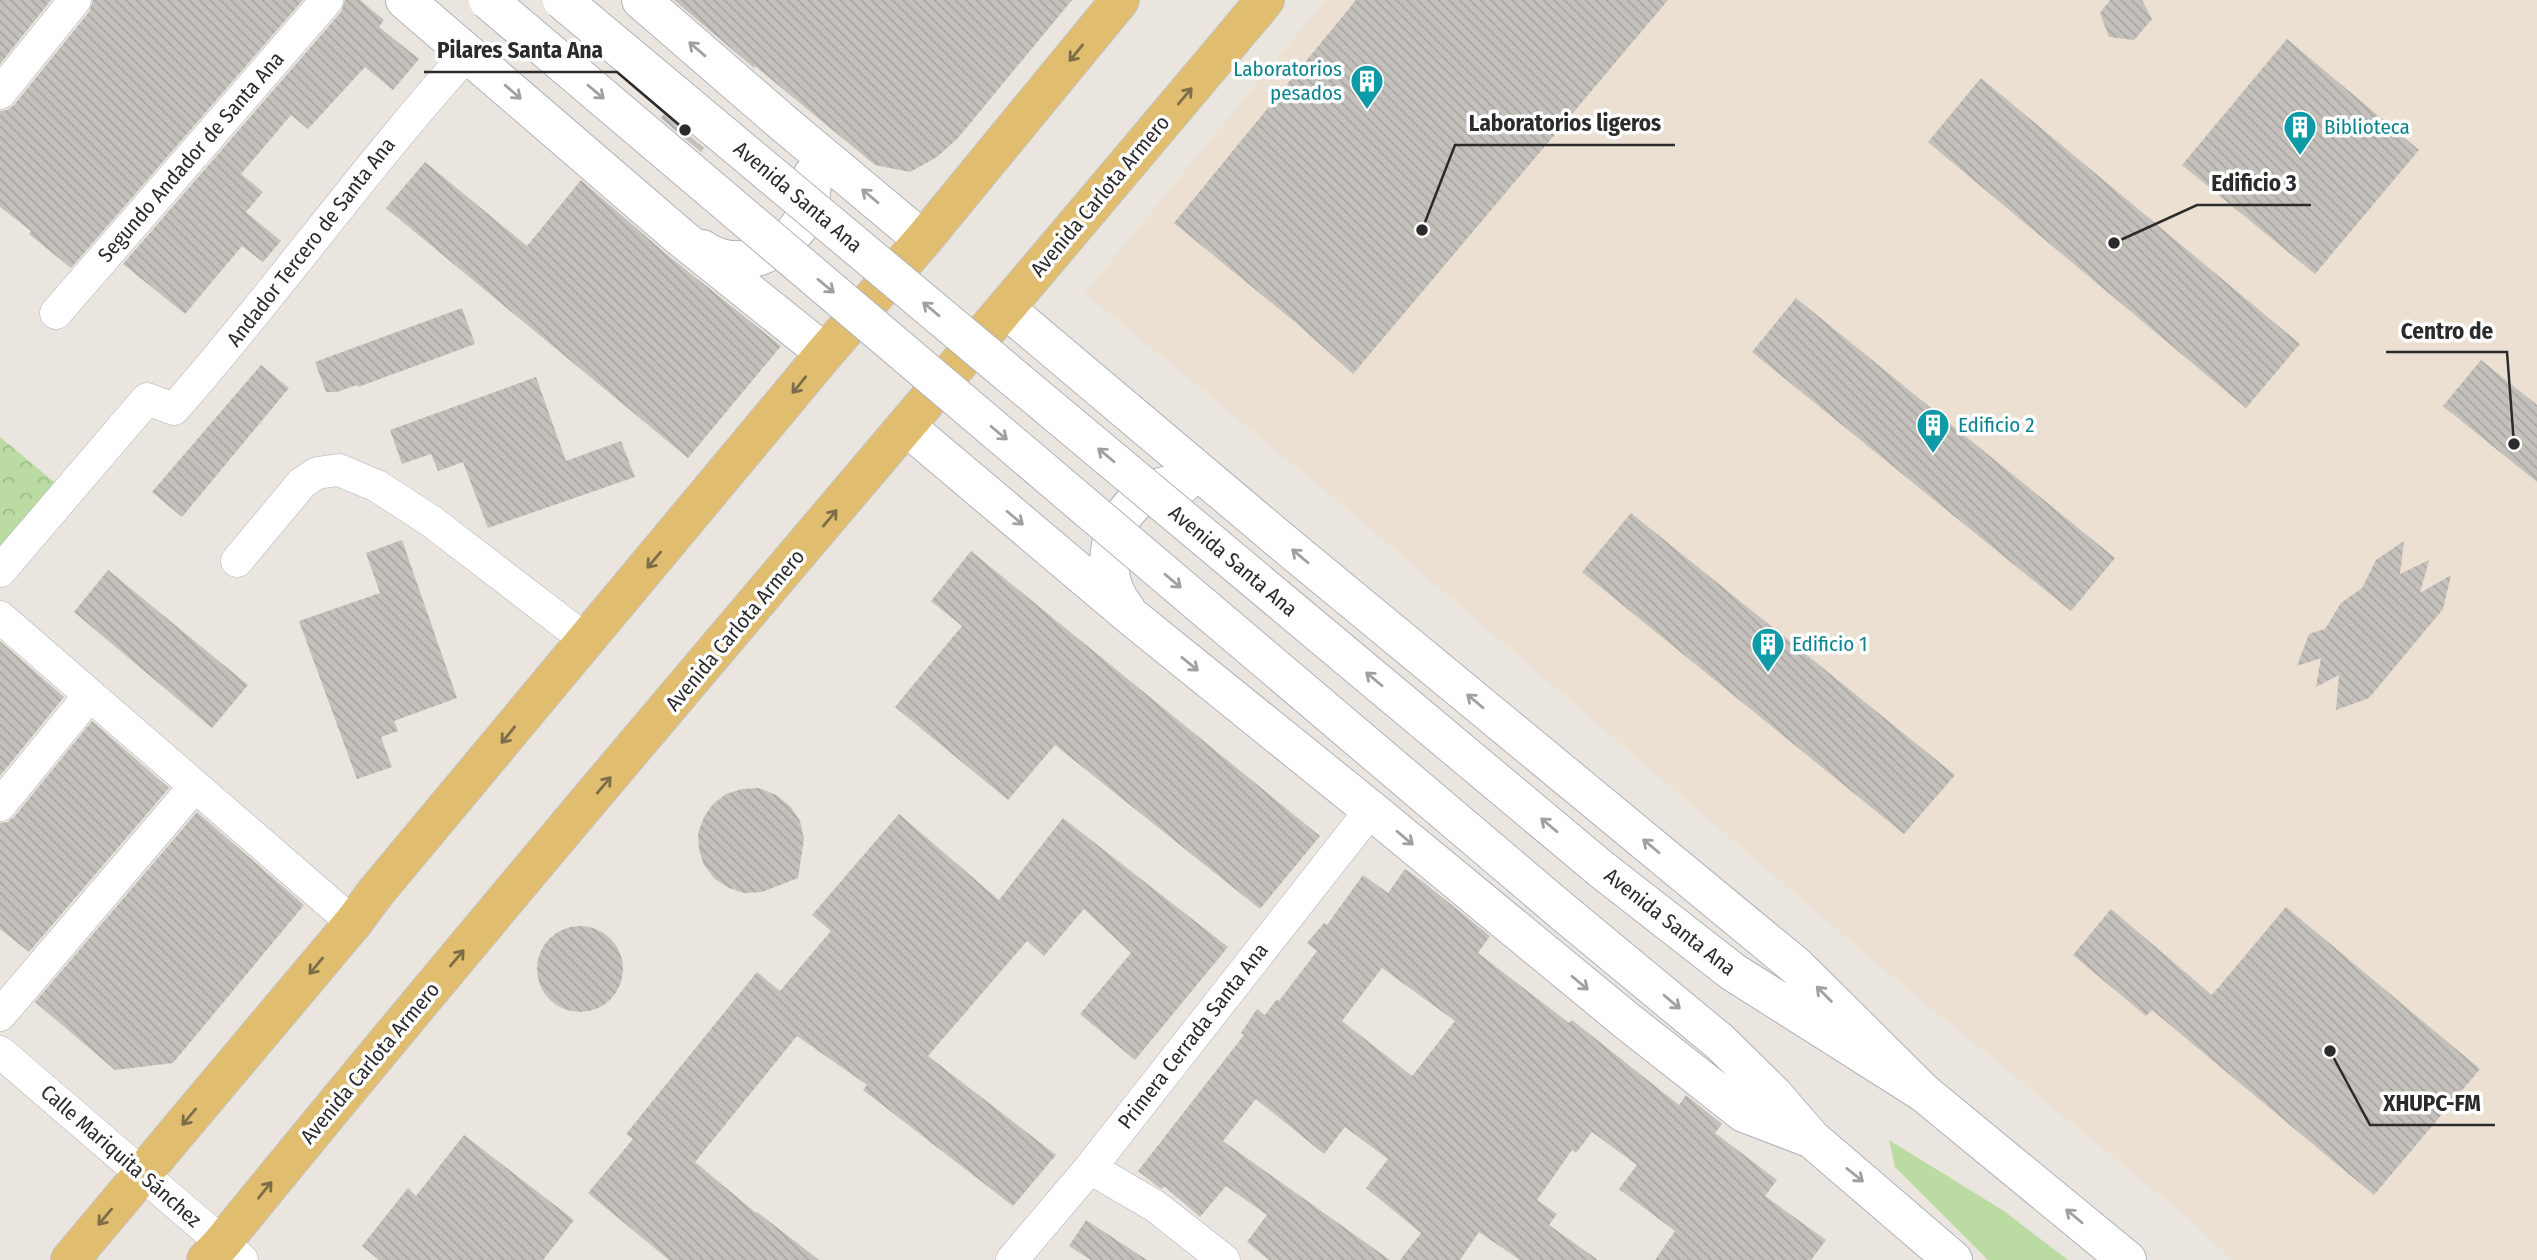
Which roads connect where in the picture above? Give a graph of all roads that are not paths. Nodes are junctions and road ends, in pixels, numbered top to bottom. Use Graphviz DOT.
graph roads {
  1 [pos="75,0"];
  2 [pos="327,0"];
  3 [pos="405,0"];
  4 [pos="488,0"];
  5 [pos="562,0"];
  6 [pos="641,0"];
  7 [pos="1120,0"];
  8 [pos="1265,0"];
  9 [pos="468,53"];
  10 [pos="0,93"];
  11 [pos="782,122"];
  12 [pos="679,236"];
  13 [pos="923,240"];
  14 [pos="1006,309"];
  15 [pos="55,313"];
  16 [pos="825,353"];
  17 [pos="907,427"];
  18 [pos="1228,497"];
  19 [pos="237,561"];
  20 [pos="0,571"];
  21 [pos="0,617"];
  22 [pos="1132,617"];
  23 [pos="586,640"];
  24 [pos="90,695"];
  25 [pos="195,786"];
  26 [pos="0,805"];
  27 [pos="1371,810"];
  28 [pos="353,923"];
  29 [pos="0,1015"];
  30 [pos="0,1052"];
  31 [pos="1924,1094"];
  32 [pos="1812,1139"];
  33 [pos="1090,1168"];
  34 [pos="141,1174"];
  35 [pos="223,1254"];
  36 [pos="70,1260"];
  37 [pos="1012,1260"];
  38 [pos="1224,1260"];
  39 [pos="1953,1260"];
  40 [pos="2127,1260"];
  1 -- 10 [label="street"];
  2 -- 15 [label="street, Segundo Andador de Santa Ana"];
  3 -- 9 [label="main road"];
  4 -- 32 [label="main road, one-way, bridge"];
  31 -- 5 [label="main road, Avenida Santa Ana, one-way, bridge"];
  11 -- 6 [label="main road, one-way"];
  7 -- 13 [label="main road, one-way"];
  14 -- 8 [label="main road, Avenida Carlota Armero, one-way"];
  9 -- 12 [label="main road, one-way"];
  9 -- 20 [label="street, Andador Tercero de Santa Ana"];
  11 -- 12 [label="main road"];
  13 -- 11 [label="main road, one-way"];
  12 -- 16 [label="main road"];
  13 -- 16 [label="main road"];
  14 -- 17 [label="main road, Avenida Carlota Armero"];
  14 -- 18 [label="main road, Avenida Santa Ana"];
  16 -- 23 [label="main road, one-way"];
  17 -- 22 [label="main road, one-way"];
  35 -- 17 [label="main road, Avenida Carlota Armero, one-way"];
  18 -- 22 [label="main road"];
  31 -- 18 [label="main road, Avenida Santa Ana, one-way"];
  19 -- 23 [label="street"];
  21 -- 24 [label="street"];
  22 -- 27 [label="main road, one-way"];
  23 -- 28 [label="main road, one-way"];
  24 -- 25 [label="street"];
  24 -- 26 [label="street"];
  25 -- 28 [label="street"];
  25 -- 29 [label="street"];
  27 -- 32 [label="main road, one-way"];
  27 -- 33 [label="street, Primera Cerrada Santa Ana"];
  28 -- 34 [label="main road, one-way"];
  30 -- 34 [label="street, Calle Mariquita Sánchez"];
  40 -- 31 [label="main road, Avenida Santa Ana, one-way"];
  32 -- 39 [label="main road, one-way"];
  33 -- 37 [label="street, Primera Cerrada Santa Ana"];
  33 -- 38 [label="street"];
  34 -- 35 [label="street, Calle Mariquita Sánchez"];
  34 -- 36 [label="main road, one-way"];
}
